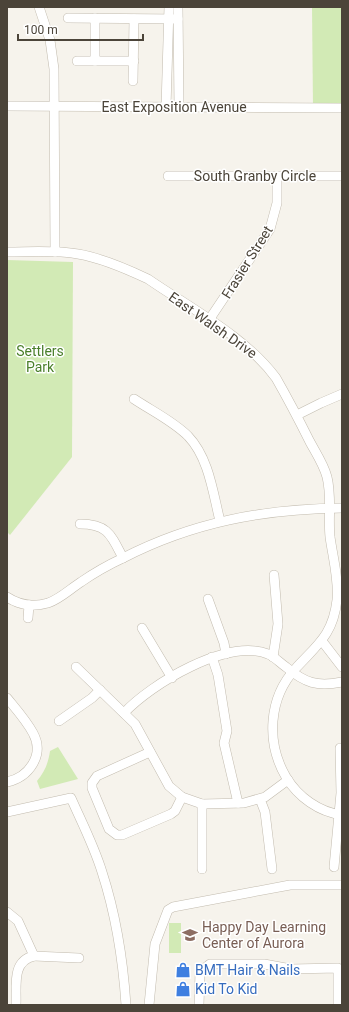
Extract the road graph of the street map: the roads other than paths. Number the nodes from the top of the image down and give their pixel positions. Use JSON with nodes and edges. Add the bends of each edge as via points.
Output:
{"nodes":[{"id":1,"x":39,"y":7,"type":"edge"},
{"id":2,"x":168,"y":7,"type":"edge"},
{"id":3,"x":178,"y":7,"type":"edge"},
{"id":4,"x":68,"y":18,"type":"dead end"},
{"id":5,"x":95,"y":18,"type":"junction"},
{"id":6,"x":134,"y":19,"type":"junction"},
{"id":7,"x":173,"y":19,"type":"junction"},
{"id":8,"x":77,"y":61,"type":"dead end"},
{"id":9,"x":94,"y":61,"type":"junction"},
{"id":10,"x":134,"y":62,"type":"junction"},
{"id":11,"x":133,"y":81,"type":"dead end"},
{"id":12,"x":7,"y":106,"type":"edge"},
{"id":13,"x":55,"y":106,"type":"junction"},
{"id":14,"x":166,"y":107,"type":"junction"},
{"id":15,"x":180,"y":107,"type":"junction"},
{"id":16,"x":342,"y":108,"type":"edge"},
{"id":17,"x":168,"y":176,"type":"dead end"},
{"id":18,"x":277,"y":176,"type":"junction"},
{"id":19,"x":342,"y":176,"type":"edge"},
{"id":20,"x":7,"y":252,"type":"edge"},
{"id":21,"x":55,"y":252,"type":"junction"},
{"id":22,"x":209,"y":320,"type":"junction"},
{"id":23,"x":342,"y":394,"type":"edge"},
{"id":24,"x":134,"y":399,"type":"dead end"},
{"id":25,"x":296,"y":416,"type":"junction"},
{"id":26,"x":329,"y":508,"type":"junction"},
{"id":27,"x":342,"y":508,"type":"edge"},
{"id":28,"x":220,"y":521,"type":"junction"},
{"id":29,"x":80,"y":524,"type":"dead end"},
{"id":30,"x":337,"y":554,"type":"edge"},
{"id":31,"x":123,"y":558,"type":"junction"},
{"id":32,"x":274,"y":575,"type":"dead end"},
{"id":33,"x":7,"y":597,"type":"edge"},
{"id":34,"x":208,"y":598,"type":"dead end"},
{"id":35,"x":29,"y":605,"type":"junction"},
{"id":36,"x":339,"y":612,"type":"edge"},
{"id":37,"x":28,"y":618,"type":"dead end"},
{"id":38,"x":142,"y":628,"type":"dead end"},
{"id":39,"x":322,"y":641,"type":"junction"},
{"id":40,"x":226,"y":654,"type":"junction"},
{"id":41,"x":212,"y":657,"type":"junction"},
{"id":42,"x":273,"y":657,"type":"junction"},
{"id":43,"x":342,"y":666,"type":"edge"},
{"id":44,"x":76,"y":667,"type":"dead end"},
{"id":45,"x":292,"y":672,"type":"junction"},
{"id":46,"x":172,"y":678,"type":"junction"},
{"id":47,"x":342,"y":682,"type":"edge"},
{"id":48,"x":100,"y":690,"type":"junction"},
{"id":49,"x":7,"y":698,"type":"edge"},
{"id":50,"x":124,"y":713,"type":"junction"},
{"id":51,"x":60,"y":721,"type":"dead end"},
{"id":52,"x":340,"y":748,"type":"dead end"},
{"id":53,"x":150,"y":752,"type":"junction"},
{"id":54,"x":288,"y":780,"type":"junction"},
{"id":55,"x":7,"y":782,"type":"edge"},
{"id":56,"x":182,"y":797,"type":"junction"},
{"id":57,"x":260,"y":799,"type":"junction"},
{"id":58,"x":238,"y":803,"type":"junction"},
{"id":59,"x":202,"y":804,"type":"junction"},
{"id":60,"x":7,"y":812,"type":"edge"},
{"id":61,"x":340,"y":815,"type":"edge"},
{"id":62,"x":334,"y":867,"type":"dead end"},
{"id":63,"x":202,"y":868,"type":"dead end"},
{"id":64,"x":272,"y":869,"type":"dead end"},
{"id":65,"x":342,"y":885,"type":"edge"},
{"id":66,"x":7,"y":912,"type":"edge"},
{"id":67,"x":34,"y":956,"type":"junction"},
{"id":68,"x":79,"y":958,"type":"dead end"},
{"id":69,"x":16,"y":1005,"type":"edge"},
{"id":70,"x":126,"y":1005,"type":"edge"},
{"id":71,"x":149,"y":1005,"type":"edge"},
{"id":72,"x":199,"y":1005,"type":"edge"},
{"id":73,"x":338,"y":1005,"type":"edge"}],
"edges":[{"from":1,"to":13,"type":"street","via":[[52,54]]},
{"from":2,"to":7,"type":"street"},
{"from":3,"to":7,"type":"street"},
{"from":4,"to":5,"type":"street"},
{"from":5,"to":6,"type":"street"},
{"from":5,"to":9,"type":"street"},
{"from":6,"to":7,"type":"street"},
{"from":6,"to":10,"type":"street"},
{"from":7,"to":14,"type":"street"},
{"from":7,"to":15,"type":"street"},
{"from":8,"to":9,"type":"street"},
{"from":9,"to":10,"type":"street"},
{"from":10,"to":11,"type":"street"},
{"from":12,"to":13,"type":"street","name":"East Exposition Avenue"},
{"from":13,"to":14,"type":"street","name":"East Exposition Avenue"},
{"from":13,"to":21,"type":"street"},
{"from":14,"to":15,"type":"street","name":"East Exposition Avenue"},
{"from":15,"to":16,"type":"street","name":"East Exposition Avenue"},
{"from":17,"to":18,"type":"street","name":"South Granby Circle"},
{"from":18,"to":19,"type":"street","name":"South Granby Circle"},
{"from":18,"to":22,"type":"street","name":"Frasier Street","via":[[277,203],[270,229]]},
{"from":20,"to":21,"type":"street","name":"East Walsh Drive"},
{"from":21,"to":22,"type":"street","name":"East Walsh Drive","via":[[89,256],[137,274]]},
{"from":22,"to":25,"type":"street","name":"East Walsh Drive","via":[[266,363]]},
{"from":23,"to":25,"type":"street"},
{"from":24,"to":28,"type":"street","via":[[179,428],[196,445],[207,470]]},
{"from":25,"to":26,"type":"street","name":"East Walsh Drive","via":[[327,475]]},
{"from":26,"to":27,"type":"street"},
{"from":26,"to":28,"type":"street","via":[[266,512]]},
{"from":26,"to":30,"type":"street","name":"East Walsh Drive"},
{"from":28,"to":31,"type":"street","via":[[166,538]]},
{"from":29,"to":31,"type":"street","via":[[104,528]]},
{"from":30,"to":36,"type":"street","name":"East Walsh Drive"},
{"from":31,"to":35,"type":"street","via":[[49,603]]},
{"from":32,"to":42,"type":"street","via":[[278,624]]},
{"from":33,"to":35,"type":"street"},
{"from":34,"to":40,"type":"street"},
{"from":35,"to":37,"type":"street"},
{"from":36,"to":39,"type":"street","name":"East Walsh Drive"},
{"from":38,"to":46,"type":"street"},
{"from":39,"to":43,"type":"street"},
{"from":39,"to":45,"type":"street","name":"East Walsh Drive"},
{"from":40,"to":41,"type":"street"},
{"from":40,"to":42,"type":"street","via":[[255,651]]},
{"from":41,"to":46,"type":"street","via":[[198,662]]},
{"from":41,"to":58,"type":"street","via":[[218,674],[227,731],[224,743]]},
{"from":42,"to":45,"type":"street"},
{"from":44,"to":48,"type":"street"},
{"from":45,"to":47,"type":"street","via":[[309,683]]},
{"from":45,"to":54,"type":"street","name":"East Walsh Drive","via":[[275,705],[272,728],[276,756]]},
{"from":46,"to":50,"type":"street","via":[[136,700]]},
{"from":48,"to":50,"type":"street"},
{"from":48,"to":51,"type":"street"},
{"from":49,"to":55,"type":"street","via":[[33,733],[37,749],[33,765],[22,776]]},
{"from":50,"to":53,"type":"street","via":[[135,724]]},
{"from":52,"to":61,"type":"street"},
{"from":53,"to":56,"type":"street","via":[[170,786]]},
{"from":53,"to":56,"type":"street","via":[[94,779],[92,788],[109,829],[117,835],[122,835],[171,814]]},
{"from":54,"to":57,"type":"street"},
{"from":54,"to":61,"type":"street","name":"East Walsh Drive","via":[[316,807]]},
{"from":56,"to":59,"type":"street"},
{"from":57,"to":58,"type":"street"},
{"from":57,"to":64,"type":"street","via":[[265,812]]},
{"from":58,"to":59,"type":"street"},
{"from":59,"to":63,"type":"street"},
{"from":60,"to":70,"type":"street","via":[[71,798],[93,846],[110,897],[119,944]]},
{"from":61,"to":62,"type":"street"},
{"from":65,"to":71,"type":"street","via":[[290,885],[168,910],[155,944]]},
{"from":66,"to":67,"type":"street","via":[[18,921]]},
{"from":67,"to":68,"type":"street"},
{"from":67,"to":69,"type":"street","via":[[23,960],[18,968]]},
{"from":72,"to":73,"type":"street","via":[[200,972],[210,964],[264,964],[291,969],[338,968]]}]}
